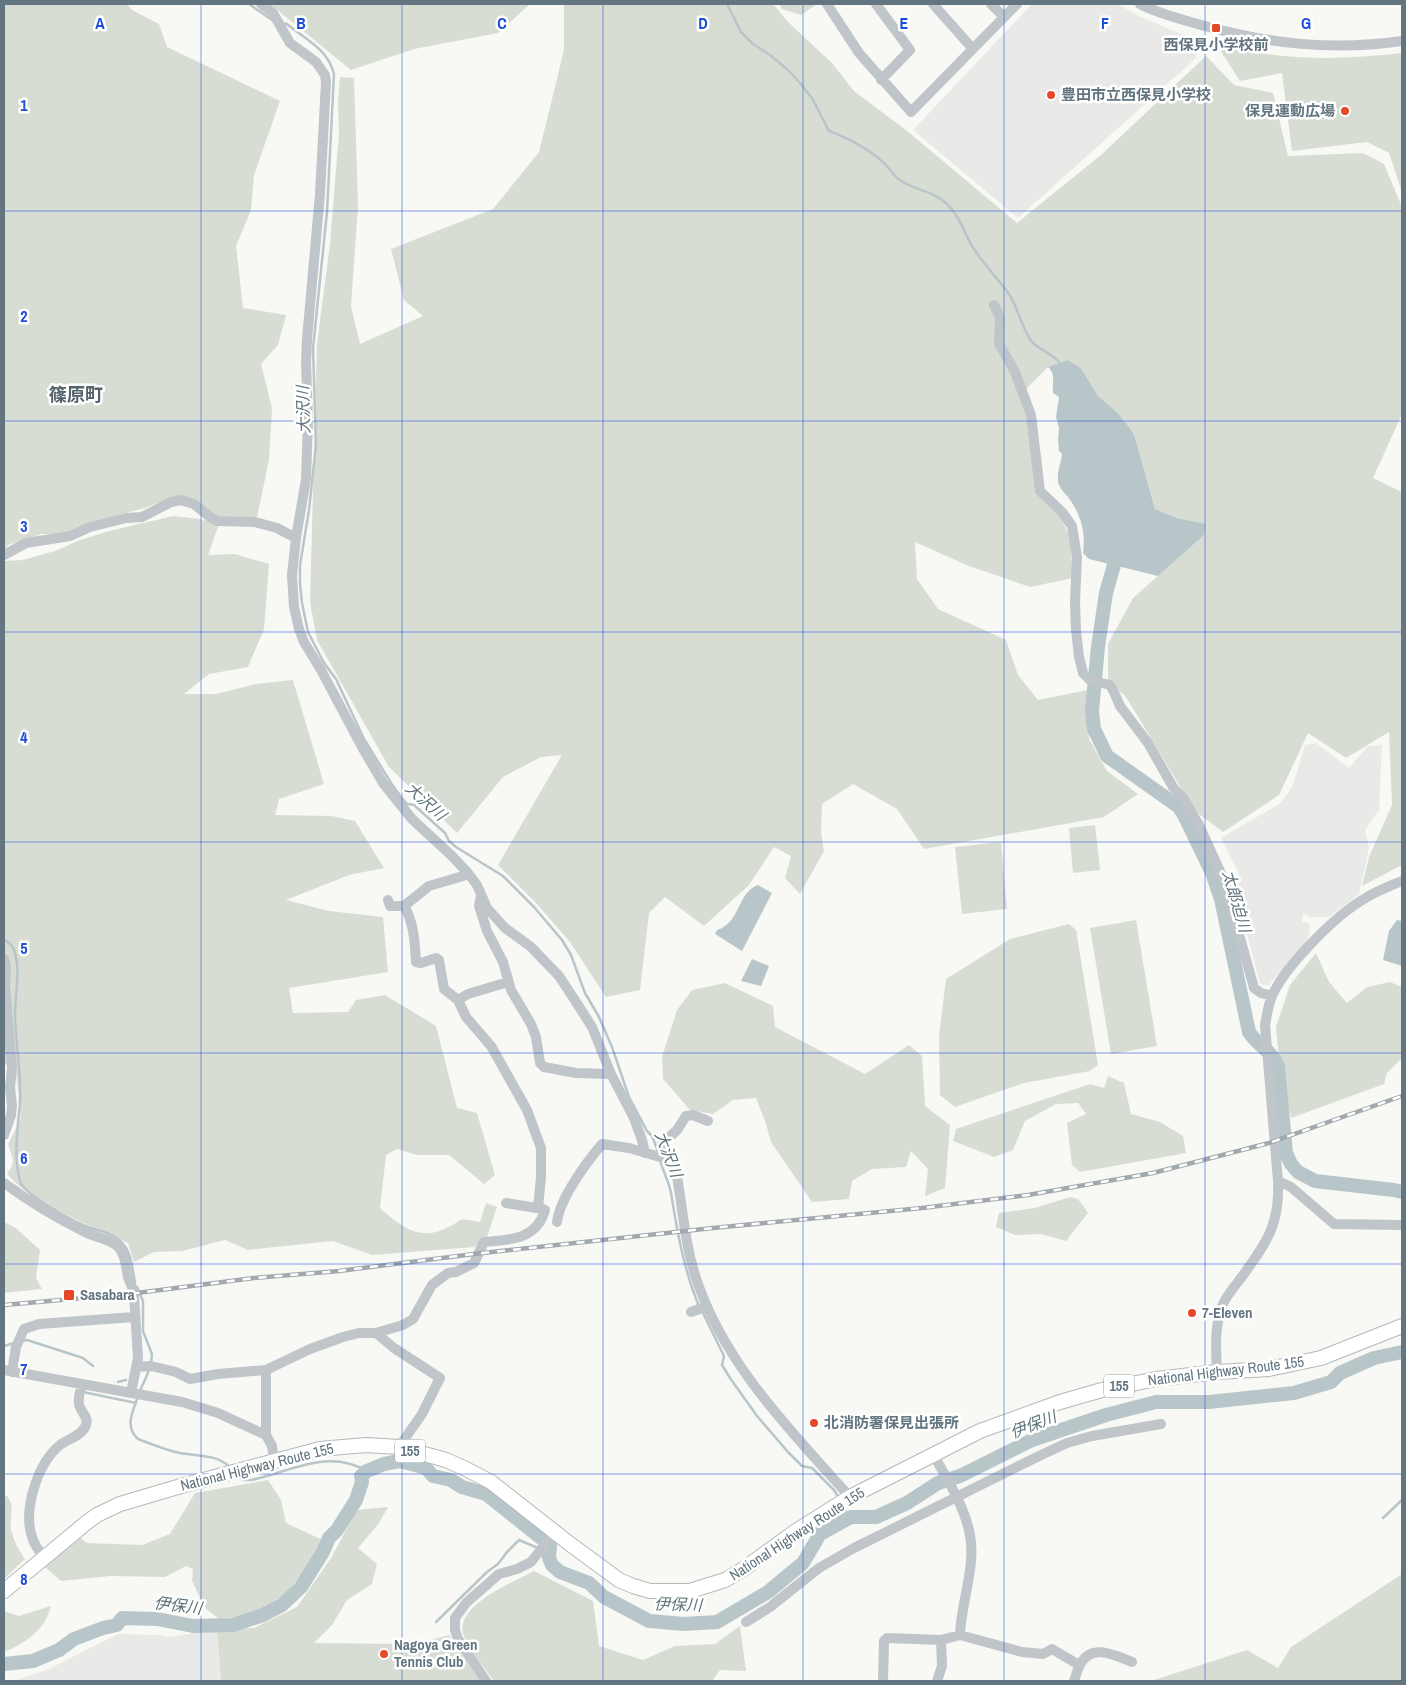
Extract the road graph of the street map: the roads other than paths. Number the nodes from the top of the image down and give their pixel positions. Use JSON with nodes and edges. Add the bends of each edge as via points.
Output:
{"nodes":[{"id":1,"x":261,"y":4,"type":"edge"},
{"id":2,"x":827,"y":4,"type":"edge"},
{"id":3,"x":876,"y":4,"type":"edge"},
{"id":4,"x":933,"y":4,"type":"edge"},
{"id":5,"x":991,"y":4,"type":"edge"},
{"id":6,"x":1017,"y":4,"type":"edge"},
{"id":7,"x":1140,"y":4,"type":"edge"},
{"id":8,"x":1004,"y":17,"type":"junction"},
{"id":9,"x":1402,"y":41,"type":"edge"},
{"id":10,"x":972,"y":48,"type":"junction"},
{"id":11,"x":881,"y":80,"type":"junction"},
{"id":12,"x":994,"y":305,"type":"dead end"},
{"id":13,"x":296,"y":538,"type":"junction"},
{"id":14,"x":4,"y":555,"type":"edge"},
{"id":15,"x":467,"y":872,"type":"junction"},
{"id":16,"x":1402,"y":881,"type":"edge"},
{"id":17,"x":477,"y":885,"type":"junction"},
{"id":18,"x":388,"y":900,"type":"dead end"},
{"id":19,"x":404,"y":906,"type":"junction"},
{"id":20,"x":4,"y":959,"type":"edge"},
{"id":21,"x":508,"y":982,"type":"junction"},
{"id":22,"x":1272,"y":996,"type":"junction"},
{"id":23,"x":458,"y":1000,"type":"junction"},
{"id":24,"x":611,"y":1074,"type":"junction"},
{"id":25,"x":708,"y":1121,"type":"dead end"},
{"id":26,"x":4,"y":1135,"type":"edge"},
{"id":27,"x":648,"y":1154,"type":"junction"},
{"id":28,"x":667,"y":1160,"type":"junction"},
{"id":29,"x":1278,"y":1181,"type":"junction"},
{"id":30,"x":4,"y":1183,"type":"edge"},
{"id":31,"x":506,"y":1203,"type":"dead end"},
{"id":32,"x":541,"y":1209,"type":"junction"},
{"id":33,"x":1402,"y":1224,"type":"edge"},
{"id":34,"x":705,"y":1306,"type":"junction"},
{"id":35,"x":692,"y":1312,"type":"dead end"},
{"id":36,"x":134,"y":1317,"type":"junction"},
{"id":37,"x":1402,"y":1326,"type":"edge"},
{"id":38,"x":376,"y":1333,"type":"junction"},
{"id":39,"x":137,"y":1367,"type":"junction"},
{"id":40,"x":266,"y":1370,"type":"junction"},
{"id":41,"x":8,"y":1371,"type":"edge"},
{"id":42,"x":1217,"y":1372,"type":"junction"},
{"id":43,"x":82,"y":1385,"type":"junction"},
{"id":44,"x":131,"y":1392,"type":"junction"},
{"id":45,"x":1161,"y":1424,"type":"dead end"},
{"id":46,"x":266,"y":1435,"type":"junction"},
{"id":47,"x":399,"y":1447,"type":"junction"},
{"id":48,"x":933,"y":1454,"type":"junction"},
{"id":49,"x":274,"y":1460,"type":"junction"},
{"id":50,"x":955,"y":1496,"type":"junction"},
{"id":51,"x":850,"y":1497,"type":"junction"},
{"id":52,"x":552,"y":1535,"type":"junction"},
{"id":53,"x":44,"y":1557,"type":"junction"},
{"id":54,"x":4,"y":1591,"type":"edge"},
{"id":55,"x":746,"y":1622,"type":"dead end"},
{"id":56,"x":960,"y":1635,"type":"junction"},
{"id":57,"x":941,"y":1640,"type":"junction"},
{"id":58,"x":1132,"y":1662,"type":"dead end"},
{"id":59,"x":1079,"y":1664,"type":"junction"},
{"id":60,"x":486,"y":1681,"type":"edge"},
{"id":61,"x":884,"y":1681,"type":"edge"},
{"id":62,"x":937,"y":1681,"type":"edge"},
{"id":63,"x":1074,"y":1681,"type":"edge"}],
"edges":[{"from":1,"to":13,"type":"street","via":[[273,13],[290,43],[316,62],[326,82],[307,339],[306,478]]},
{"from":2,"to":11,"type":"street","via":[[858,53]]},
{"from":3,"to":11,"type":"street","via":[[910,50]]},
{"from":4,"to":10,"type":"street"},
{"from":5,"to":8,"type":"street"},
{"from":6,"to":8,"type":"street"},
{"from":7,"to":9,"type":"street","via":[[1228,33],[1279,43],[1339,46]]},
{"from":8,"to":10,"type":"street"},
{"from":10,"to":11,"type":"street","via":[[911,112]]},
{"from":12,"to":22,"type":"street","via":[[1000,317],[999,344],[1031,415],[1040,491],[1072,526],[1077,557],[1075,602],[1079,657],[1083,673],[1090,680],[1110,685],[1114,690],[1120,706],[1148,743],[1199,825],[1224,880],[1254,988]]},
{"from":13,"to":14,"type":"street","via":[[255,522],[218,521],[194,504],[181,500],[142,517],[90,527],[70,536],[26,543]]},
{"from":13,"to":15,"type":"street","via":[[293,598],[304,642],[383,783],[412,819]]},
{"from":15,"to":17,"type":"street"},
{"from":15,"to":19,"type":"street","via":[[429,886]]},
{"from":16,"to":22,"type":"street","via":[[1364,898],[1330,925],[1283,978]]},
{"from":17,"to":21,"type":"street","via":[[482,898],[479,906]]},
{"from":17,"to":24,"type":"street","via":[[487,908],[505,928],[530,946],[559,976],[592,1028]]},
{"from":18,"to":19,"type":"street","via":[[392,908]]},
{"from":19,"to":23,"type":"street","via":[[415,943],[416,962],[439,960],[444,989]]},
{"from":20,"to":26,"type":"street","via":[[12,1106]]},
{"from":21,"to":23,"type":"street"},
{"from":21,"to":24,"type":"street","via":[[531,1024],[540,1063],[544,1067],[576,1073]]},
{"from":22,"to":29,"type":"street","via":[[1265,1025]]},
{"from":23,"to":32,"type":"street","via":[[466,1017],[491,1046],[527,1110],[541,1148]]},
{"from":24,"to":27,"type":"street"},
{"from":25,"to":28,"type":"street","via":[[693,1115],[686,1116],[677,1130],[663,1141]]},
{"from":27,"to":28,"type":"street"},
{"from":27,"to":32,"type":"street","via":[[602,1144],[586,1163],[558,1217]]},
{"from":28,"to":34,"type":"street","via":[[677,1177],[690,1255]]},
{"from":29,"to":33,"type":"street","via":[[1291,1187],[1334,1224]]},
{"from":29,"to":42,"type":"street","via":[[1278,1207],[1272,1229],[1223,1303],[1217,1324]]},
{"from":30,"to":36,"type":"street","via":[[55,1216],[88,1234],[113,1242],[119,1248],[132,1285]]},
{"from":31,"to":32,"type":"street"},
{"from":32,"to":38,"type":"street","via":[[544,1216],[526,1235],[484,1242],[474,1263],[448,1273],[432,1285],[413,1319]]},
{"from":34,"to":35,"type":"street"},
{"from":34,"to":51,"type":"street","via":[[763,1397]]},
{"from":36,"to":39,"type":"street"},
{"from":36,"to":41,"type":"street","via":[[40,1324],[24,1329]]},
{"from":37,"to":42,"type":"highway","name":"National Highway Route 155","number":"155","via":[[1321,1358],[1269,1369]]},
{"from":38,"to":40,"type":"street","via":[[344,1337]]},
{"from":38,"to":47,"type":"street","via":[[440,1378],[422,1414]]},
{"from":39,"to":40,"type":"street","via":[[151,1366],[190,1379]]},
{"from":39,"to":44,"type":"street"},
{"from":40,"to":46,"type":"street"},
{"from":41,"to":43,"type":"street"},
{"from":42,"to":48,"type":"highway","name":"National Highway Route 155","number":"155","via":[[1156,1379],[1060,1402],[980,1431]]},
{"from":43,"to":44,"type":"street"},
{"from":43,"to":53,"type":"street","via":[[78,1402],[87,1418],[86,1426],[54,1451],[38,1477],[31,1498],[31,1532],[35,1546]]},
{"from":44,"to":46,"type":"street","via":[[209,1410]]},
{"from":45,"to":50,"type":"street","via":[[1067,1443]]},
{"from":46,"to":49,"type":"street"},
{"from":47,"to":49,"type":"highway","name":"National Highway Route 155","number":"155","via":[[340,1446]]},
{"from":47,"to":52,"type":"highway","name":"National Highway Route 155","number":"155","via":[[446,1460],[491,1482]]},
{"from":48,"to":50,"type":"street"},
{"from":48,"to":51,"type":"highway","name":"National Highway Route 155","number":"155"},
{"from":49,"to":53,"type":"highway","name":"National Highway Route 155","number":"155","via":[[120,1504],[86,1523]]},
{"from":50,"to":55,"type":"street","via":[[820,1568]]},
{"from":50,"to":56,"type":"street","via":[[970,1536],[969,1571]]},
{"from":51,"to":52,"type":"highway","name":"National Highway Route 155","number":"155","via":[[725,1580],[690,1591],[650,1591],[633,1586]]},
{"from":52,"to":60,"type":"street","via":[[531,1562],[499,1574],[466,1602],[455,1618],[454,1630],[458,1639]]},
{"from":53,"to":54,"type":"highway","name":"National Highway Route 155","number":"155"},
{"from":56,"to":57,"type":"street"},
{"from":56,"to":59,"type":"street","via":[[1022,1652],[1043,1654],[1052,1649]]},
{"from":57,"to":61,"type":"street","via":[[885,1639]]},
{"from":57,"to":62,"type":"street","via":[[942,1666]]},
{"from":58,"to":59,"type":"street","via":[[1098,1652],[1091,1653]]},
{"from":59,"to":63,"type":"street"}]}
